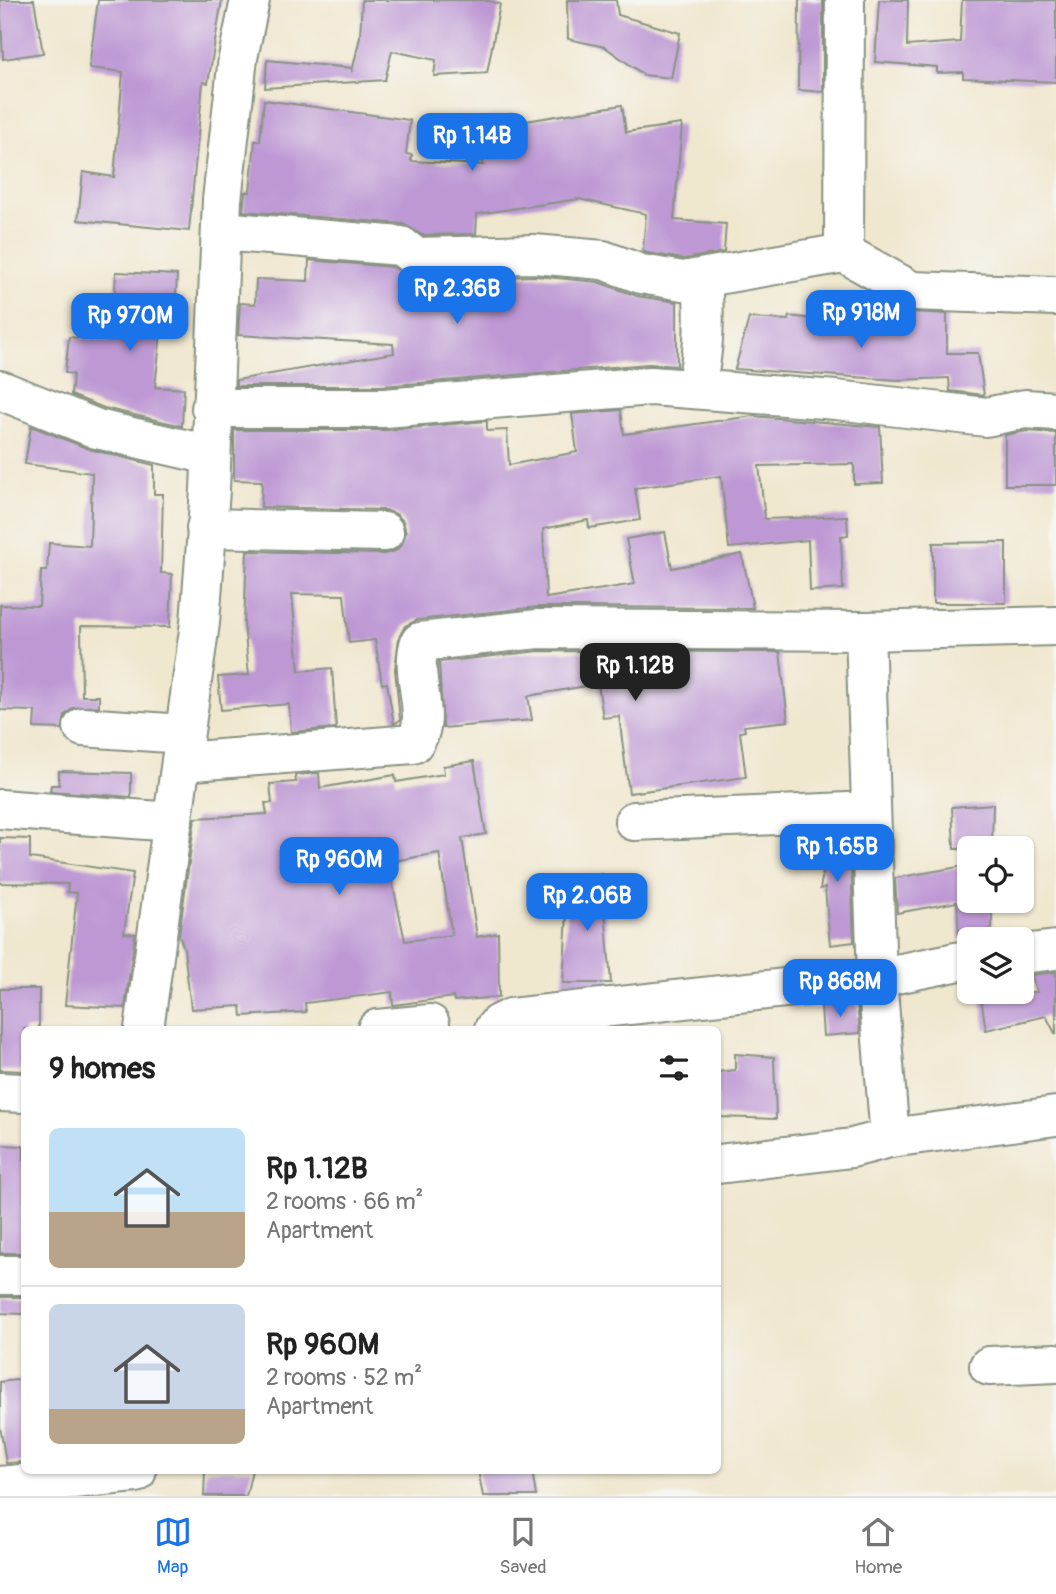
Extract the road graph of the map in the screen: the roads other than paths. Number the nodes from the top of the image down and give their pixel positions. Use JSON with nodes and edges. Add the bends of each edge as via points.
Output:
{"nodes":[{"id":1,"x":250,"y":0,"type":"edge"},
{"id":2,"x":845,"y":0,"type":"edge"},
{"id":3,"x":221,"y":231,"type":"junction"},
{"id":4,"x":844,"y":253,"type":"junction"},
{"id":5,"x":702,"y":278,"type":"junction"},
{"id":6,"x":1056,"y":296,"type":"edge"},
{"id":7,"x":695,"y":389,"type":"junction"},
{"id":8,"x":0,"y":390,"type":"edge"},
{"id":9,"x":211,"y":408,"type":"junction"},
{"id":10,"x":1056,"y":411,"type":"edge"},
{"id":11,"x":210,"y":455,"type":"junction"},
{"id":12,"x":206,"y":528,"type":"junction"},
{"id":13,"x":384,"y":531,"type":"dead end"},
{"id":14,"x":1056,"y":626,"type":"edge"},
{"id":15,"x":865,"y":631,"type":"junction"},
{"id":16,"x":83,"y":727,"type":"dead end"},
{"id":17,"x":182,"y":748,"type":"junction"},
{"id":18,"x":0,"y":809,"type":"edge"},
{"id":19,"x":871,"y":811,"type":"junction"},
{"id":20,"x":634,"y":821,"type":"dead end"},
{"id":21,"x":173,"y":822,"type":"junction"},
{"id":22,"x":1056,"y":950,"type":"edge"},
{"id":23,"x":1034,"y":953,"type":"edge"},
{"id":24,"x":957,"y":962,"type":"edge"},
{"id":25,"x":877,"y":978,"type":"junction"},
{"id":26,"x":430,"y":1024,"type":"dead end"},
{"id":27,"x":144,"y":1026,"type":"edge"},
{"id":28,"x":409,"y":1026,"type":"edge"},
{"id":29,"x":496,"y":1026,"type":"edge"},
{"id":30,"x":0,"y":1091,"type":"edge"},
{"id":31,"x":21,"y":1093,"type":"edge"},
{"id":32,"x":1056,"y":1116,"type":"edge"},
{"id":33,"x":890,"y":1138,"type":"junction"},
{"id":34,"x":721,"y":1164,"type":"edge"},
{"id":35,"x":0,"y":1275,"type":"edge"},
{"id":36,"x":21,"y":1275,"type":"edge"},
{"id":37,"x":1056,"y":1363,"type":"edge"},
{"id":38,"x":989,"y":1366,"type":"dead end"},
{"id":39,"x":136,"y":1480,"type":"edge"},
{"id":40,"x":0,"y":1486,"type":"edge"}],
"edges":[{"from":1,"to":3,"type":"street","via":[[238,58]]},
{"from":2,"to":4,"type":"street"},
{"from":3,"to":5,"type":"street","via":[[401,246],[415,257],[534,254],[603,260],[641,274],[683,281]]},
{"from":3,"to":9,"type":"street"},
{"from":4,"to":5,"type":"street"},
{"from":4,"to":6,"type":"street","via":[[912,291]]},
{"from":5,"to":7,"type":"street","via":[[705,320]]},
{"from":7,"to":9,"type":"street","via":[[651,386],[385,408]]},
{"from":7,"to":10,"type":"street","via":[[986,417],[1025,409]]},
{"from":8,"to":11,"type":"street","via":[[97,429]]},
{"from":9,"to":11,"type":"street"},
{"from":11,"to":12,"type":"street"},
{"from":12,"to":13,"type":"street"},
{"from":12,"to":17,"type":"street","via":[[200,623]]},
{"from":14,"to":15,"type":"street"},
{"from":15,"to":17,"type":"street","via":[[538,629],[439,638],[420,642],[414,659],[423,724],[413,744]]},
{"from":15,"to":19,"type":"street"},
{"from":16,"to":17,"type":"street"},
{"from":17,"to":21,"type":"street"},
{"from":18,"to":21,"type":"street"},
{"from":19,"to":20,"type":"street"},
{"from":19,"to":25,"type":"street"},
{"from":21,"to":27,"type":"street"},
{"from":22,"to":23,"type":"street"},
{"from":24,"to":25,"type":"street"},
{"from":25,"to":29,"type":"street","via":[[511,1018]]},
{"from":25,"to":33,"type":"street"},
{"from":26,"to":28,"type":"street"},
{"from":30,"to":31,"type":"street"},
{"from":32,"to":33,"type":"street"},
{"from":33,"to":34,"type":"street","via":[[852,1148]]},
{"from":35,"to":36,"type":"street"},
{"from":37,"to":38,"type":"street"},
{"from":39,"to":40,"type":"street"}]}
